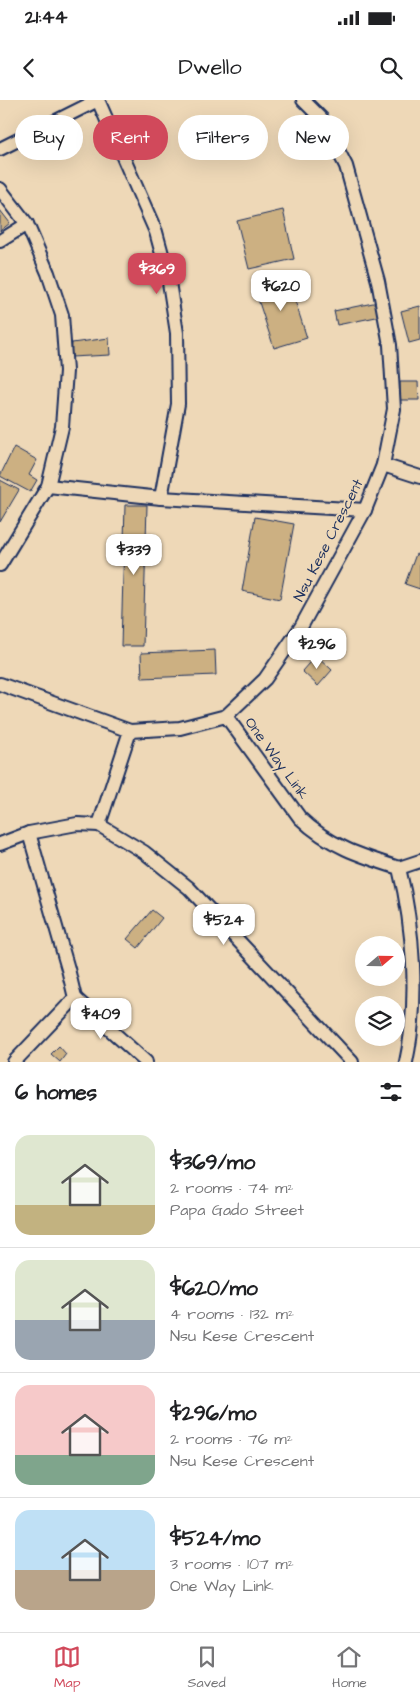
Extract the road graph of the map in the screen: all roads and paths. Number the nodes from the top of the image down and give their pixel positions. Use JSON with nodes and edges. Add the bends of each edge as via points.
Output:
{"nodes":[{"id":1,"x":98,"y":100,"type":"edge"},
{"id":2,"x":303,"y":100,"type":"edge"},
{"id":3,"x":0,"y":149,"type":"edge"},
{"id":4,"x":0,"y":189,"type":"edge"},
{"id":5,"x":26,"y":224,"type":"junction"},
{"id":6,"x":0,"y":240,"type":"edge"},
{"id":7,"x":383,"y":465,"type":"junction"},
{"id":8,"x":420,"y":478,"type":"edge"},
{"id":9,"x":48,"y":486,"type":"junction"},
{"id":10,"x":161,"y":498,"type":"junction"},
{"id":11,"x":365,"y":510,"type":"junction"},
{"id":12,"x":0,"y":565,"type":"edge"},
{"id":13,"x":0,"y":684,"type":"edge"},
{"id":14,"x":226,"y":716,"type":"junction"},
{"id":15,"x":130,"y":731,"type":"junction"},
{"id":16,"x":99,"y":825,"type":"junction"},
{"id":17,"x":29,"y":833,"type":"junction"},
{"id":18,"x":0,"y":844,"type":"edge"},
{"id":19,"x":420,"y":861,"type":"edge"},
{"id":20,"x":399,"y":868,"type":"junction"},
{"id":21,"x":75,"y":998,"type":"junction"},
{"id":22,"x":14,"y":1062,"type":"edge"},
{"id":23,"x":146,"y":1062,"type":"edge"},
{"id":24,"x":352,"y":1062,"type":"edge"},
{"id":25,"x":406,"y":1062,"type":"edge"}],
"edges":[{"from":1,"to":3,"type":"street"},
{"from":1,"to":10,"type":"street","via":[[156,232],[168,276],[177,333],[178,404]]},
{"from":2,"to":7,"type":"street","name":"Nsu Kese Crescent","via":[[322,119],[346,166],[378,281],[390,345],[394,409]]},
{"from":4,"to":5,"type":"street"},
{"from":5,"to":6,"type":"street"},
{"from":5,"to":9,"type":"street","via":[[62,315],[66,371],[62,427]]},
{"from":7,"to":8,"type":"street"},
{"from":7,"to":11,"type":"street","name":"Nsu Kese Crescent"},
{"from":9,"to":10,"type":"street"},
{"from":9,"to":12,"type":"street"},
{"from":10,"to":11,"type":"street"},
{"from":11,"to":14,"type":"street","name":"Nsu Kese Crescent","via":[[302,626],[266,679]]},
{"from":13,"to":15,"type":"street"},
{"from":14,"to":15,"type":"street","name":"One Way Link","via":[[180,728]]},
{"from":14,"to":20,"type":"street","name":"One Way Link","via":[[300,818],[314,832],[360,856]]},
{"from":15,"to":16,"type":"street"},
{"from":16,"to":17,"type":"street","via":[[77,824]]},
{"from":16,"to":24,"type":"street","via":[[144,852],[189,888]]},
{"from":17,"to":18,"type":"street"},
{"from":17,"to":21,"type":"street"},
{"from":19,"to":20,"type":"street"},
{"from":20,"to":25,"type":"street","via":[[410,932],[413,983],[411,1039]]},
{"from":21,"to":22,"type":"street"},
{"from":21,"to":23,"type":"street"}]}
